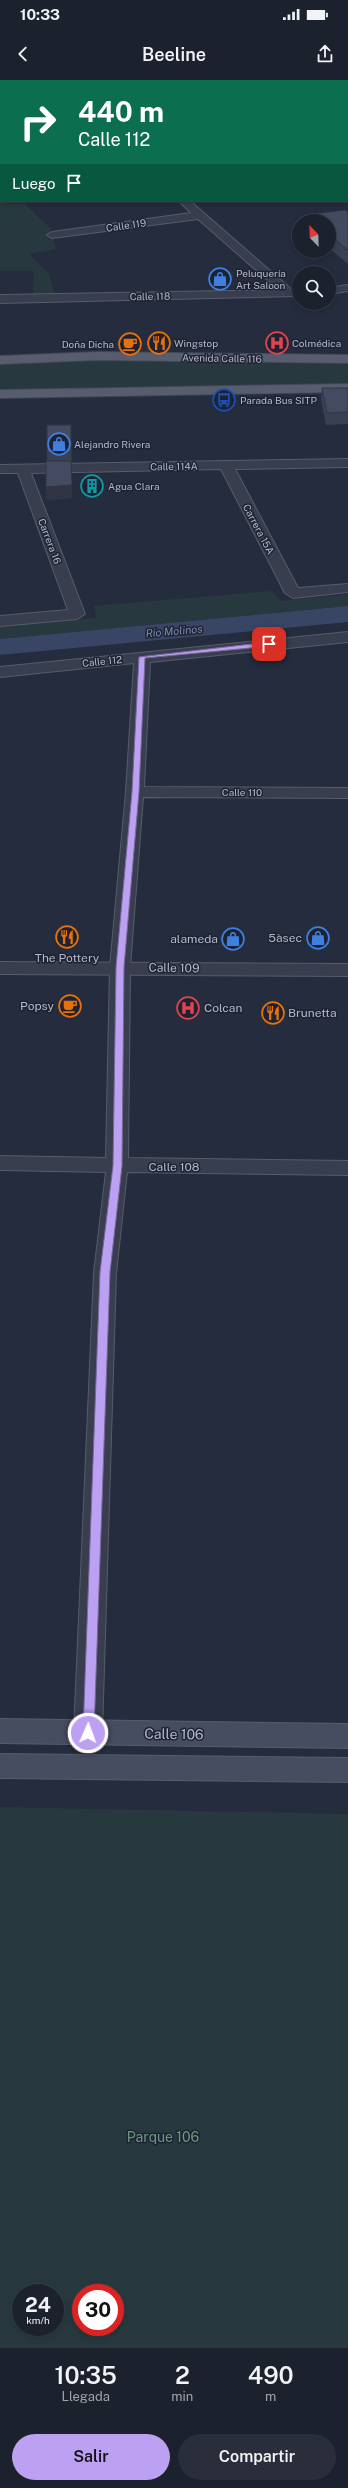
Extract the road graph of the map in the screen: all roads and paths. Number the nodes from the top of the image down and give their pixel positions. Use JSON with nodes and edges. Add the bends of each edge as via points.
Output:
{"nodes":[{"id":1,"x":185,"y":202,"type":"edge"},
{"id":2,"x":200,"y":215,"type":"junction"},
{"id":3,"x":52,"y":235,"type":"dead end"},
{"id":4,"x":348,"y":288,"type":"edge"},
{"id":5,"x":336,"y":290,"type":"edge"},
{"id":6,"x":292,"y":291,"type":"edge"},
{"id":7,"x":292,"y":293,"type":"edge"},
{"id":8,"x":0,"y":299,"type":"edge"},
{"id":9,"x":348,"y":359,"type":"edge"},
{"id":10,"x":0,"y":360,"type":"edge"},
{"id":11,"x":348,"y":388,"type":"edge"},
{"id":12,"x":0,"y":394,"type":"edge"},
{"id":13,"x":348,"y":463,"type":"edge"},
{"id":14,"x":226,"y":465,"type":"junction"},
{"id":15,"x":0,"y":469,"type":"edge"},
{"id":16,"x":23,"y":469,"type":"junction"},
{"id":17,"x":348,"y":588,"type":"edge"},
{"id":18,"x":0,"y":621,"type":"edge"},
{"id":19,"x":348,"y":637,"type":"edge"},
{"id":20,"x":142,"y":657,"type":"junction"},
{"id":21,"x":0,"y":672,"type":"edge"},
{"id":22,"x":135,"y":792,"type":"junction"},
{"id":23,"x":348,"y":792,"type":"edge"},
{"id":24,"x":120,"y":967,"type":"junction"},
{"id":25,"x":0,"y":968,"type":"edge"},
{"id":26,"x":348,"y":970,"type":"edge"},
{"id":27,"x":0,"y":1163,"type":"edge"},
{"id":28,"x":117,"y":1166,"type":"junction"},
{"id":29,"x":348,"y":1168,"type":"edge"},
{"id":30,"x":0,"y":1732,"type":"edge"},
{"id":31,"x":88,"y":1733,"type":"junction"},
{"id":32,"x":348,"y":1736,"type":"edge"},
{"id":33,"x":0,"y":1766,"type":"edge"},
{"id":34,"x":348,"y":1770,"type":"edge"}],
"edges":[{"from":1,"to":2,"type":"street"},
{"from":2,"to":3,"type":"street","name":"Calle 119"},
{"from":2,"to":6,"type":"street"},
{"from":4,"to":5,"type":"street"},
{"from":7,"to":8,"type":"street","name":"Calle 118"},
{"from":9,"to":10,"type":"main road","name":"Avenida Calle 116","via":[[98,356]]},
{"from":11,"to":12,"type":"main road"},
{"from":13,"to":14,"type":"street","name":"Calle 114A"},
{"from":14,"to":16,"type":"street","name":"Calle 114A"},
{"from":14,"to":17,"type":"street","name":"Carrera 15A","via":[[293,593]]},
{"from":15,"to":16,"type":"street","name":"Calle 114A"},
{"from":16,"to":18,"type":"street","name":"Carrera 16","via":[[77,614]]},
{"from":19,"to":20,"type":"street","name":"Calle 112"},
{"from":20,"to":21,"type":"street","name":"Calle 112"},
{"from":20,"to":22,"type":"street"},
{"from":22,"to":23,"type":"street","name":"Calle 110"},
{"from":22,"to":24,"type":"street"},
{"from":24,"to":25,"type":"street","name":"Calle 109"},
{"from":24,"to":26,"type":"street","name":"Calle 109"},
{"from":24,"to":28,"type":"street"},
{"from":27,"to":28,"type":"street","name":"Calle 108"},
{"from":28,"to":29,"type":"street","name":"Calle 108"},
{"from":28,"to":31,"type":"street","via":[[105,1272]]},
{"from":30,"to":31,"type":"main road","name":"Calle 106"},
{"from":31,"to":32,"type":"main road","name":"Calle 106"},
{"from":33,"to":34,"type":"main road"}]}
